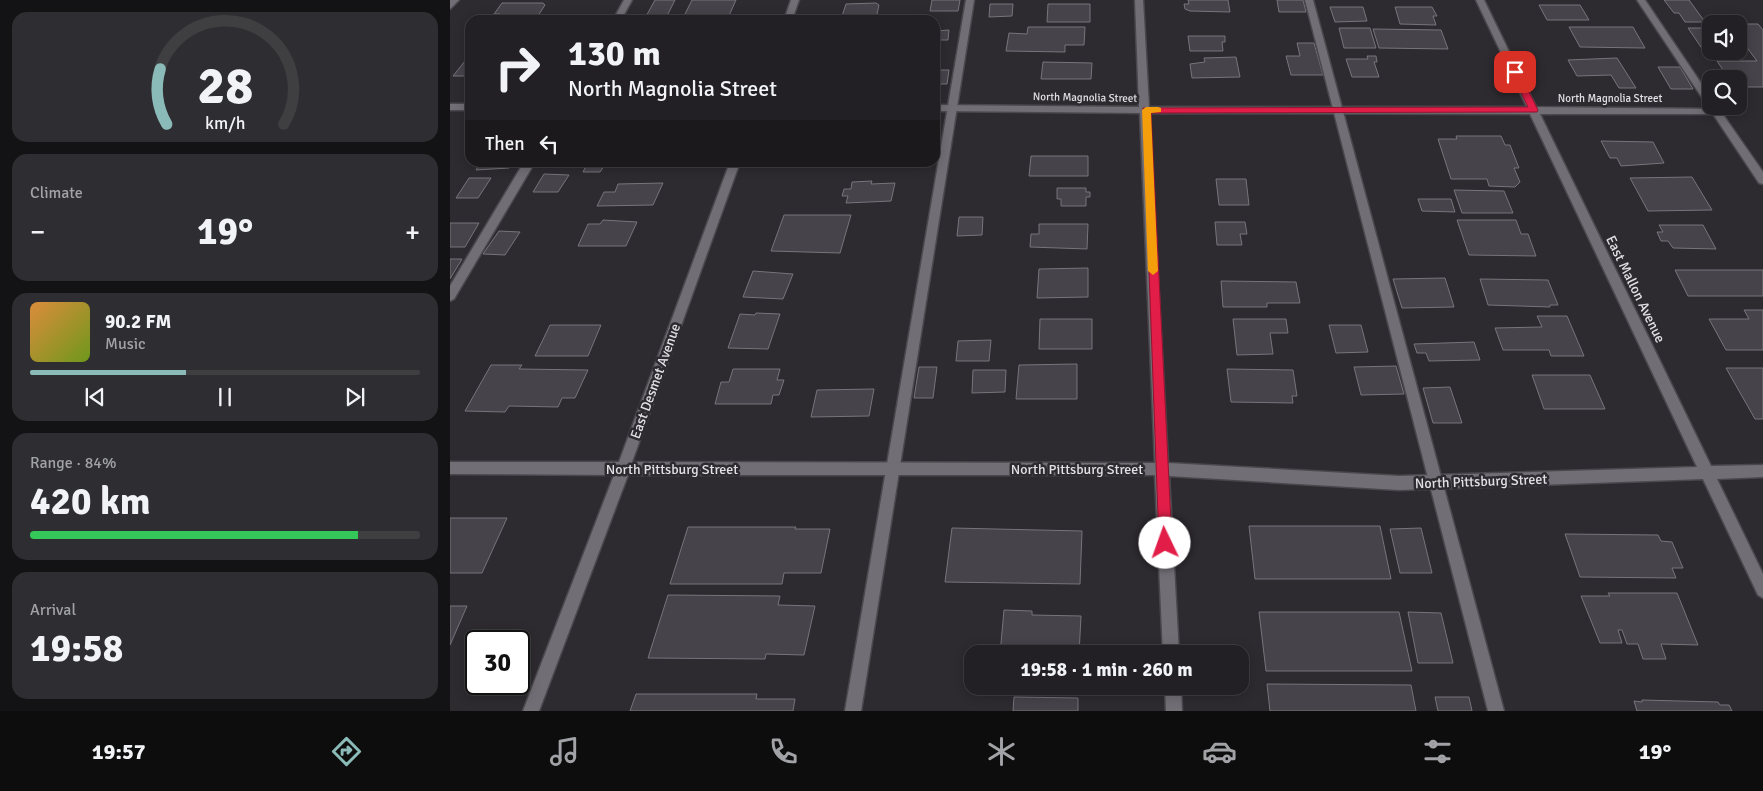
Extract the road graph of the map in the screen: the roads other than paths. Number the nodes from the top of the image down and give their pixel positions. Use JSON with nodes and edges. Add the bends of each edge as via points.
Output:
{"nodes":[{"id":1,"x":455,"y":0,"type":"edge"},
{"id":2,"x":628,"y":0,"type":"edge"},
{"id":3,"x":795,"y":0,"type":"edge"},
{"id":4,"x":970,"y":0,"type":"edge"},
{"id":5,"x":1139,"y":0,"type":"edge"},
{"id":6,"x":1309,"y":0,"type":"edge"},
{"id":7,"x":1480,"y":0,"type":"edge"},
{"id":8,"x":1641,"y":0,"type":"edge"},
{"id":9,"x":450,"y":6,"type":"edge"},
{"id":10,"x":619,"y":15,"type":"edge"},
{"id":11,"x":790,"y":15,"type":"edge"},
{"id":12,"x":1702,"y":91,"type":"edge"},
{"id":13,"x":465,"y":107,"type":"edge"},
{"id":14,"x":1702,"y":107,"type":"edge"},
{"id":15,"x":450,"y":108,"type":"edge"},
{"id":16,"x":940,"y":108,"type":"edge"},
{"id":17,"x":952,"y":108,"type":"junction"},
{"id":18,"x":1146,"y":110,"type":"junction"},
{"id":19,"x":1339,"y":110,"type":"junction"},
{"id":20,"x":1534,"y":110,"type":"junction"},
{"id":21,"x":1718,"y":115,"type":"edge"},
{"id":22,"x":527,"y":167,"type":"edge"},
{"id":23,"x":733,"y":167,"type":"edge"},
{"id":24,"x":1763,"y":180,"type":"edge"},
{"id":25,"x":450,"y":296,"type":"edge"},
{"id":26,"x":450,"y":468,"type":"edge"},
{"id":27,"x":624,"y":468,"type":"junction"},
{"id":28,"x":893,"y":468,"type":"junction"},
{"id":29,"x":1161,"y":469,"type":"junction"},
{"id":30,"x":1763,"y":471,"type":"edge"},
{"id":31,"x":1707,"y":473,"type":"junction"},
{"id":32,"x":1435,"y":483,"type":"junction"},
{"id":33,"x":1763,"y":590,"type":"edge"},
{"id":34,"x":1171,"y":645,"type":"edge"},
{"id":35,"x":1173,"y":695,"type":"edge"},
{"id":36,"x":531,"y":711,"type":"edge"},
{"id":37,"x":854,"y":711,"type":"edge"},
{"id":38,"x":1174,"y":711,"type":"edge"},
{"id":39,"x":1496,"y":711,"type":"edge"}],
"edges":[{"from":1,"to":9,"type":"street"},
{"from":2,"to":10,"type":"street"},
{"from":3,"to":11,"type":"street"},
{"from":4,"to":17,"type":"street"},
{"from":5,"to":18,"type":"street"},
{"from":6,"to":19,"type":"street"},
{"from":7,"to":20,"type":"street","name":"East Mallon Avenue"},
{"from":8,"to":12,"type":"street"},
{"from":13,"to":15,"type":"street"},
{"from":14,"to":20,"type":"street","name":"North Magnolia Street"},
{"from":16,"to":17,"type":"street","name":"North Magnolia Street"},
{"from":17,"to":18,"type":"street","name":"North Magnolia Street"},
{"from":17,"to":28,"type":"street"},
{"from":18,"to":19,"type":"street","name":"North Magnolia Street"},
{"from":18,"to":29,"type":"street"},
{"from":19,"to":20,"type":"street","name":"North Magnolia Street"},
{"from":19,"to":32,"type":"street"},
{"from":20,"to":31,"type":"street","name":"East Mallon Avenue"},
{"from":21,"to":24,"type":"street"},
{"from":22,"to":25,"type":"street"},
{"from":23,"to":27,"type":"street","name":"East Desmet Avenue"},
{"from":26,"to":27,"type":"street","name":"North Pittsburg Street"},
{"from":27,"to":28,"type":"street","name":"North Pittsburg Street"},
{"from":27,"to":36,"type":"street","name":"East Desmet Avenue"},
{"from":28,"to":29,"type":"street","name":"North Pittsburg Street"},
{"from":28,"to":37,"type":"street"},
{"from":29,"to":32,"type":"street","name":"North Pittsburg Street"},
{"from":29,"to":34,"type":"street"},
{"from":30,"to":31,"type":"street","name":"North Pittsburg Street"},
{"from":31,"to":32,"type":"street","name":"North Pittsburg Street"},
{"from":31,"to":33,"type":"street","name":"East Mallon Avenue"},
{"from":32,"to":39,"type":"street"},
{"from":35,"to":38,"type":"street"}]}
